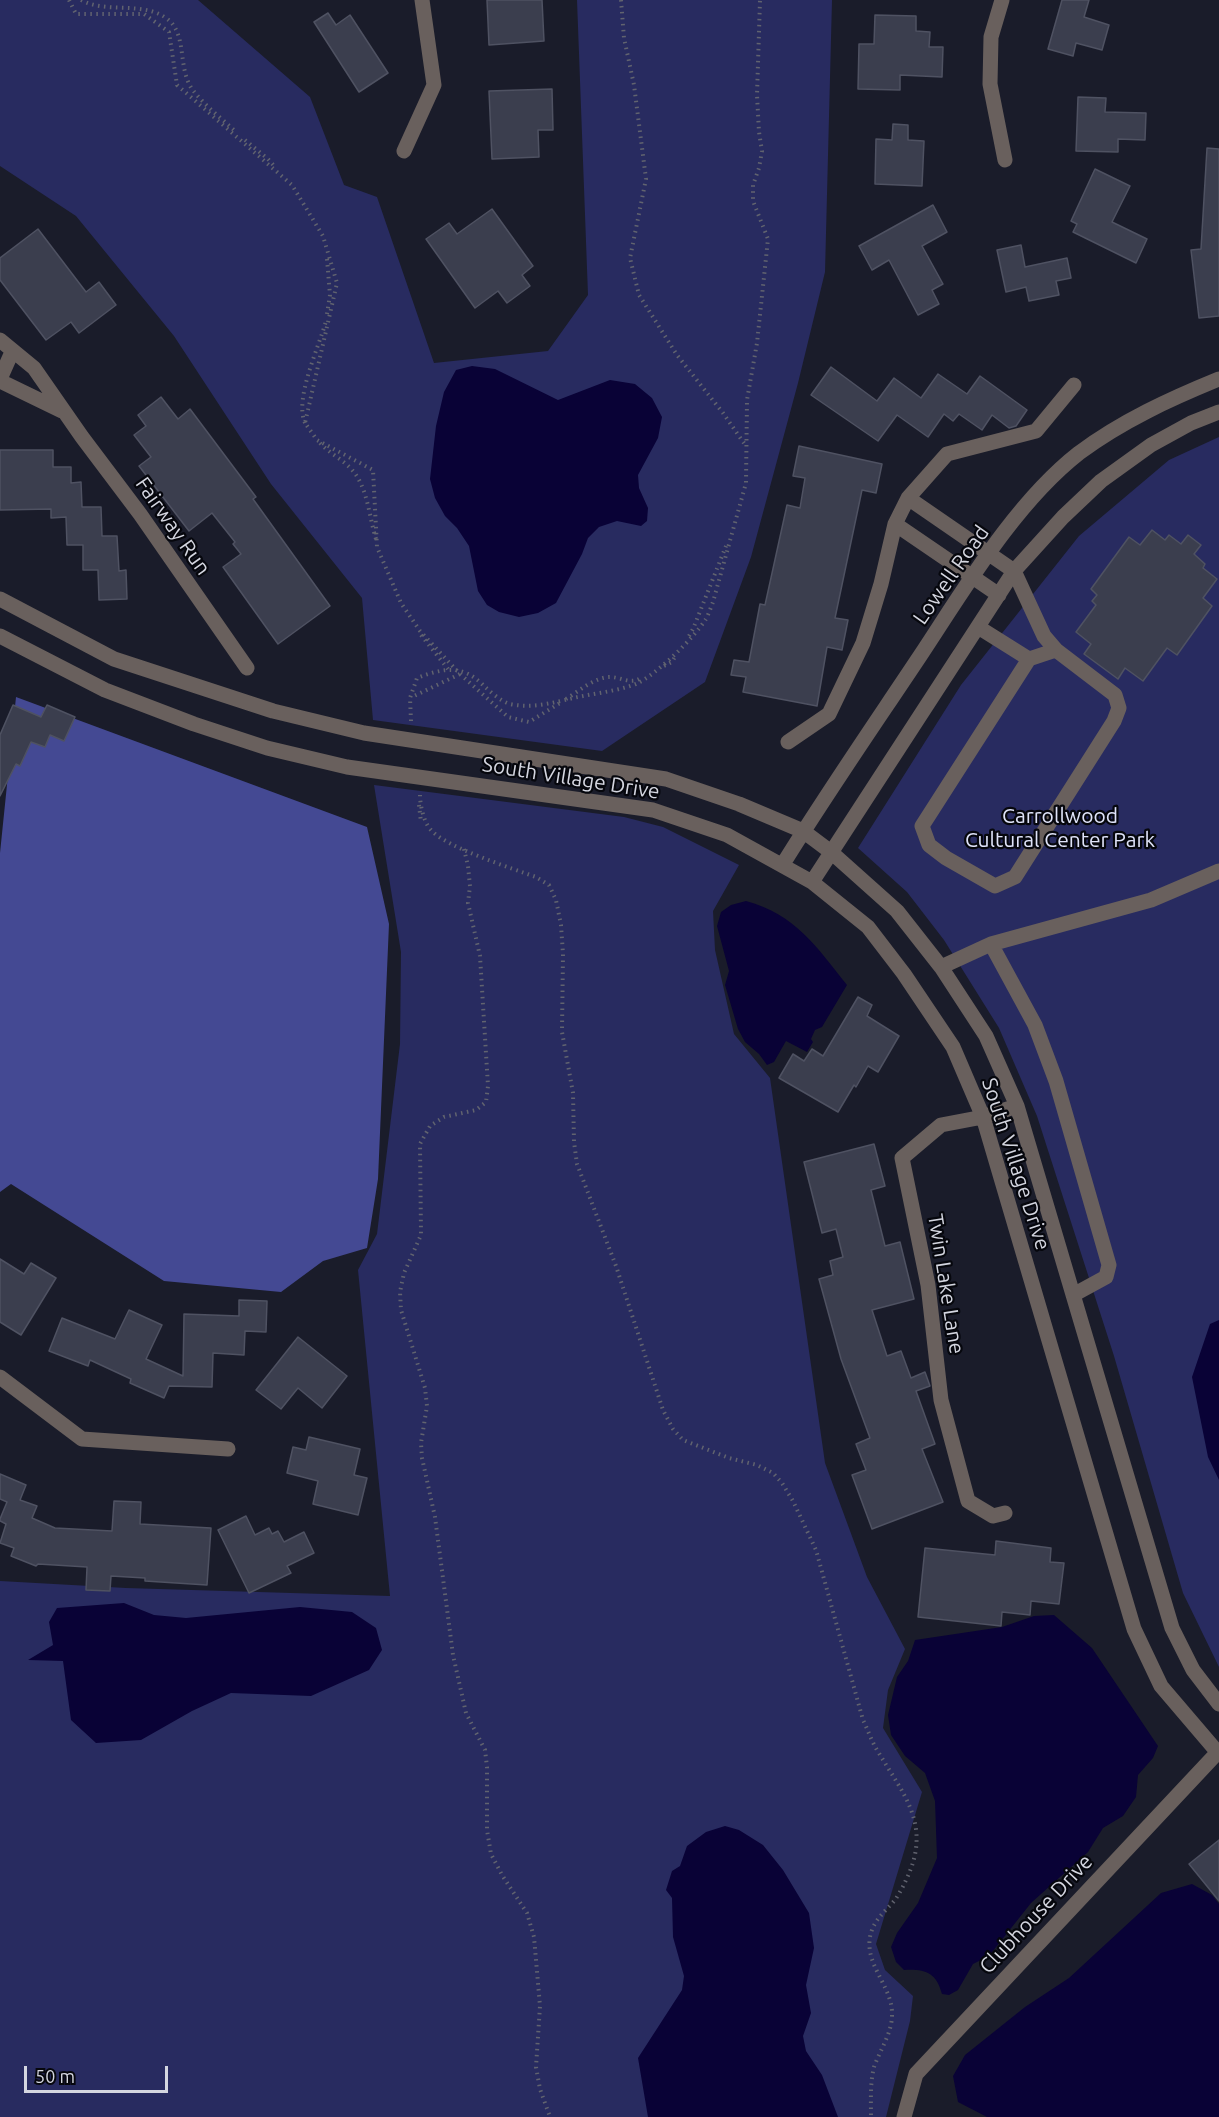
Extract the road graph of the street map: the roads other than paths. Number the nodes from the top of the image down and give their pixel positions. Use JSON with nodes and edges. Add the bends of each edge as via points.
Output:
{"nodes":[{"id":1,"x":422,"y":0,"type":"edge"},
{"id":2,"x":1002,"y":0,"type":"edge"},
{"id":3,"x":404,"y":151,"type":"dead end"},
{"id":4,"x":1005,"y":160,"type":"dead end"},
{"id":5,"x":0,"y":340,"type":"edge"},
{"id":6,"x":12,"y":352,"type":"junction"},
{"id":7,"x":1219,"y":379,"type":"edge"},
{"id":8,"x":0,"y":380,"type":"edge"},
{"id":9,"x":1074,"y":385,"type":"dead end"},
{"id":10,"x":63,"y":411,"type":"junction"},
{"id":11,"x":1216,"y":411,"type":"edge"},
{"id":12,"x":908,"y":498,"type":"junction"},
{"id":13,"x":895,"y":524,"type":"junction"},
{"id":14,"x":989,"y":555,"type":"junction"},
{"id":15,"x":1014,"y":571,"type":"junction"},
{"id":16,"x":972,"y":577,"type":"junction"},
{"id":17,"x":999,"y":595,"type":"junction"},
{"id":18,"x":2,"y":604,"type":"edge"},
{"id":19,"x":978,"y":627,"type":"junction"},
{"id":20,"x":0,"y":636,"type":"edge"},
{"id":21,"x":1056,"y":650,"type":"junction"},
{"id":22,"x":1029,"y":658,"type":"junction"},
{"id":23,"x":247,"y":668,"type":"dead end"},
{"id":24,"x":788,"y":742,"type":"dead end"},
{"id":25,"x":803,"y":831,"type":"junction"},
{"id":26,"x":831,"y":852,"type":"junction"},
{"id":27,"x":783,"y":864,"type":"junction"},
{"id":28,"x":1219,"y":871,"type":"edge"},
{"id":29,"x":812,"y":882,"type":"junction"},
{"id":30,"x":991,"y":944,"type":"junction"},
{"id":31,"x":941,"y":967,"type":"junction"},
{"id":32,"x":1017,"y":1106,"type":"junction"},
{"id":33,"x":983,"y":1117,"type":"junction"},
{"id":34,"x":1073,"y":1295,"type":"junction"},
{"id":35,"x":0,"y":1377,"type":"edge"},
{"id":36,"x":228,"y":1449,"type":"dead end"},
{"id":37,"x":1005,"y":1513,"type":"dead end"},
{"id":38,"x":1219,"y":1704,"type":"edge"},
{"id":39,"x":1218,"y":1753,"type":"edge"},
{"id":40,"x":904,"y":2117,"type":"edge"}],
"edges":[{"from":1,"to":3,"type":"street","via":[[434,85]]},
{"from":2,"to":4,"type":"street","via":[[991,37],[990,84]]},
{"from":5,"to":6,"type":"street","name":"Fairway Run"},
{"from":6,"to":8,"type":"street"},
{"from":6,"to":10,"type":"street","name":"Fairway Run","via":[[34,368]]},
{"from":7,"to":14,"type":"street","name":"Lowell Road","via":[[1137,416],[1079,453],[1032,497]]},
{"from":8,"to":10,"type":"street","name":"Fairway Run"},
{"from":9,"to":12,"type":"street","via":[[1036,431],[947,454]]},
{"from":10,"to":23,"type":"street","name":"Fairway Run"},
{"from":11,"to":15,"type":"street","via":[[1151,445],[1101,481]]},
{"from":12,"to":13,"type":"street"},
{"from":12,"to":14,"type":"street"},
{"from":13,"to":16,"type":"street"},
{"from":13,"to":24,"type":"street","via":[[863,643],[829,714]]},
{"from":14,"to":15,"type":"street"},
{"from":14,"to":16,"type":"street","name":"Lowell Road"},
{"from":15,"to":17,"type":"street"},
{"from":15,"to":21,"type":"street","via":[[1044,636]]},
{"from":16,"to":17,"type":"street"},
{"from":16,"to":25,"type":"street","name":"Lowell Road"},
{"from":17,"to":19,"type":"street"},
{"from":18,"to":25,"type":"street","name":"South Village Drive","via":[[114,659],[273,711],[364,733],[666,779]]},
{"from":19,"to":22,"type":"street"},
{"from":19,"to":26,"type":"street"},
{"from":20,"to":27,"type":"street","name":"South Village Drive","via":[[105,690],[267,748],[347,766],[653,810],[727,835]]},
{"from":21,"to":22,"type":"street"},
{"from":21,"to":22,"type":"street","via":[[1115,695],[1119,708],[1015,877],[994,886],[929,845],[922,826]]},
{"from":25,"to":26,"type":"street","name":"South Village Drive"},
{"from":25,"to":27,"type":"street","name":"Lowell Road"},
{"from":26,"to":29,"type":"street"},
{"from":26,"to":31,"type":"street","name":"South Village Drive","via":[[897,911]]},
{"from":27,"to":29,"type":"street","name":"South Village Drive"},
{"from":28,"to":30,"type":"street","via":[[1151,900]]},
{"from":29,"to":33,"type":"street","name":"South Village Drive","via":[[868,927],[904,974],[954,1047]]},
{"from":30,"to":31,"type":"street"},
{"from":30,"to":34,"type":"street","via":[[1035,1025],[1053,1072],[1109,1265],[1107,1277]]},
{"from":31,"to":32,"type":"street","name":"South Village Drive","via":[[986,1036]]},
{"from":32,"to":33,"type":"street","name":"Twin Lake Lane"},
{"from":32,"to":34,"type":"street","name":"South Village Drive"},
{"from":33,"to":37,"type":"street","name":"Twin Lake Lane","via":[[941,1125],[902,1158],[928,1285],[941,1400],[968,1501],[993,1516]]},
{"from":33,"to":39,"type":"street","name":"South Village Drive","via":[[1134,1629],[1161,1686]]},
{"from":34,"to":38,"type":"street","name":"South Village Drive","via":[[1172,1628],[1193,1670]]},
{"from":35,"to":36,"type":"street","via":[[82,1438]]},
{"from":39,"to":40,"type":"street","name":"Clubhouse Drive","via":[[916,2074]]}]}
